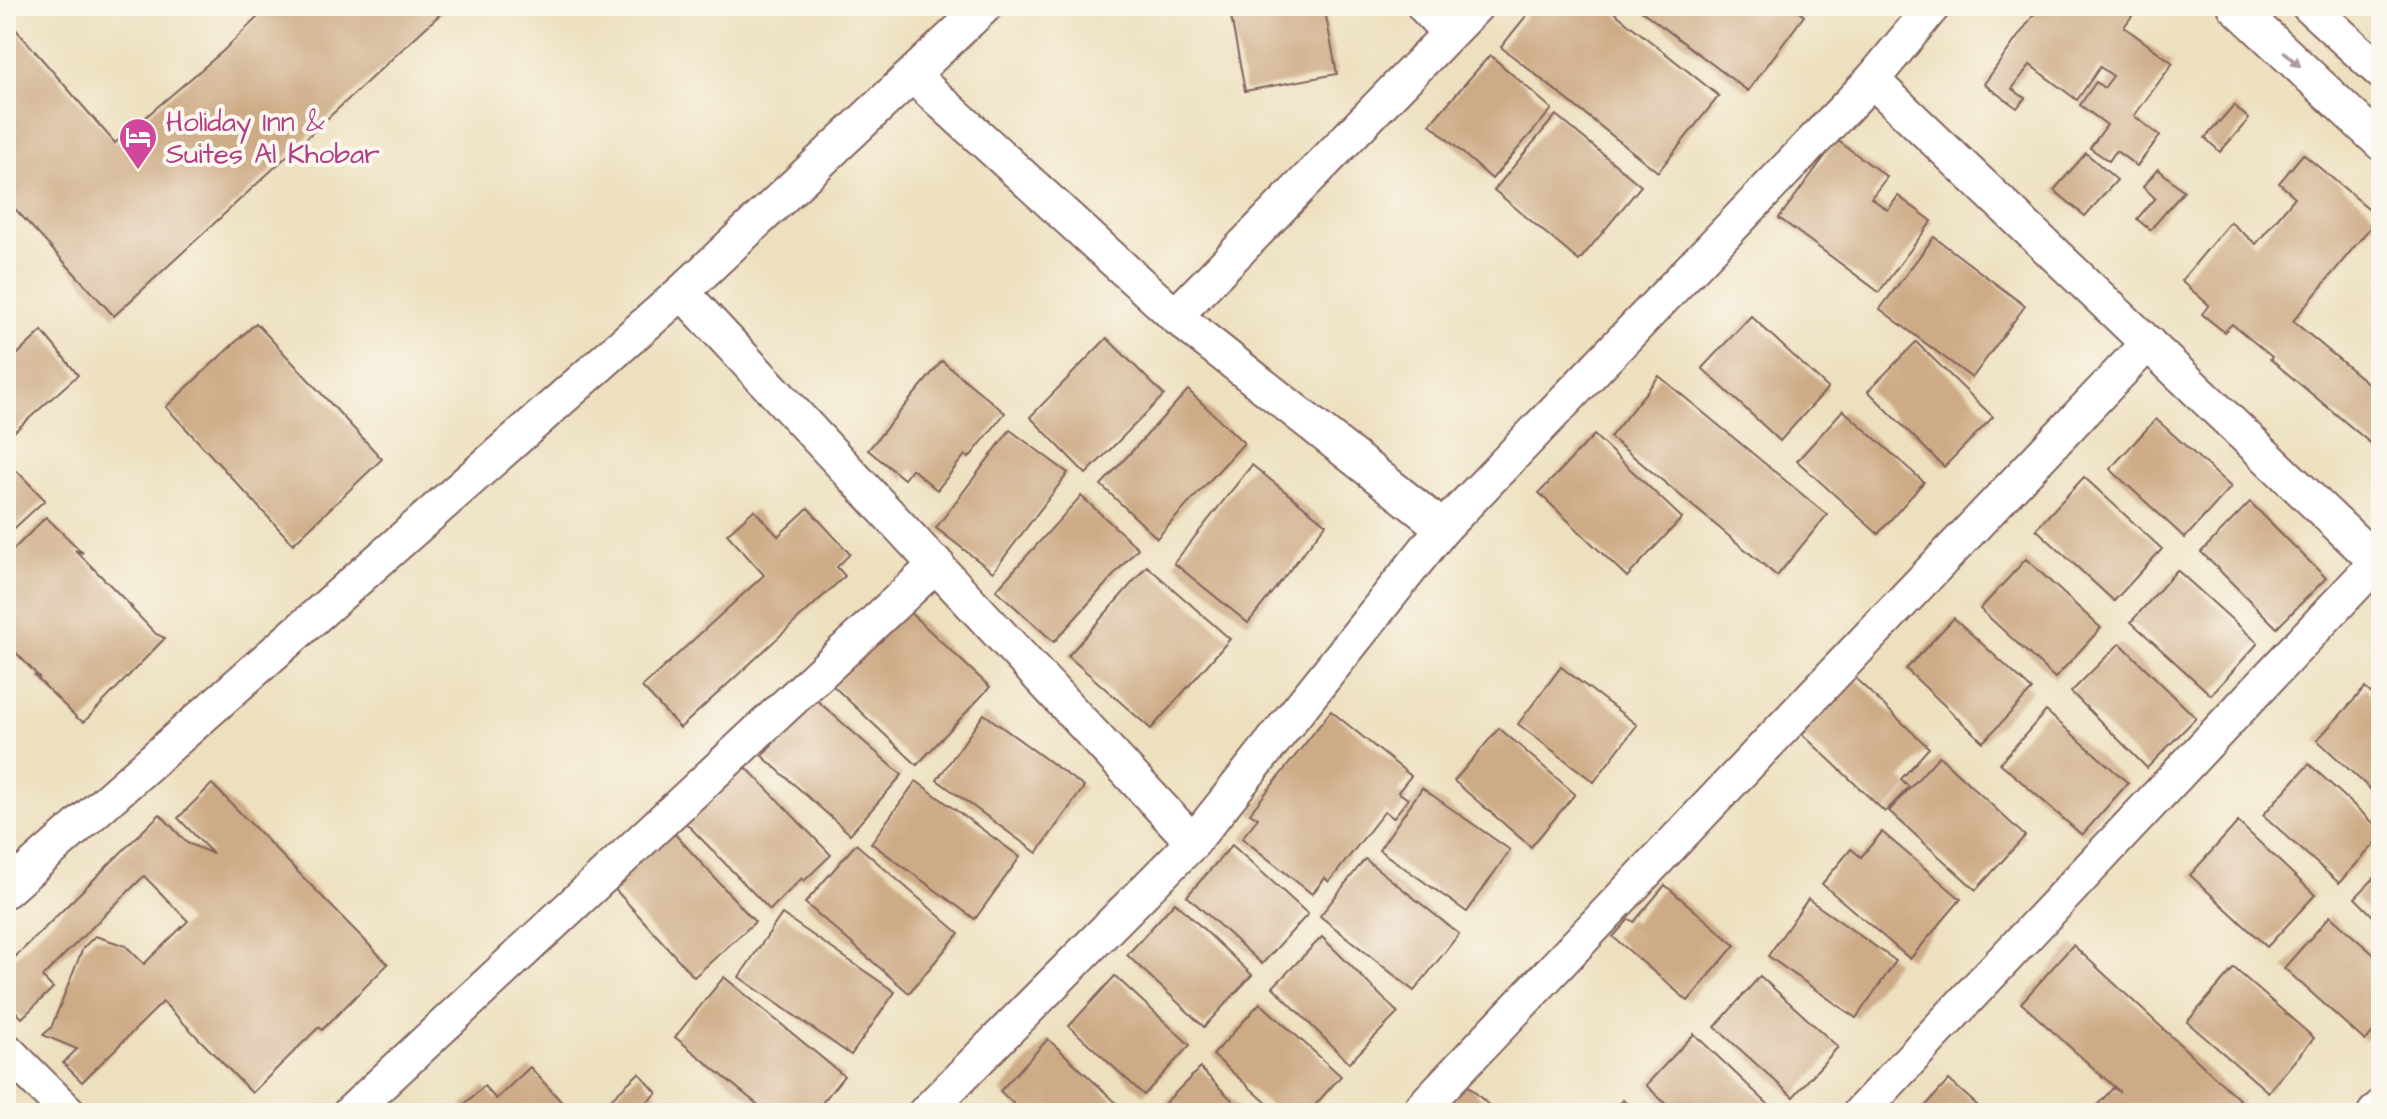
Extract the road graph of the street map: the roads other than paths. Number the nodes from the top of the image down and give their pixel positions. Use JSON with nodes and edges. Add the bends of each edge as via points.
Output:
{"nodes":[{"id":1,"x":985,"y":6,"type":"edge"},
{"id":2,"x":1424,"y":6,"type":"edge"},
{"id":3,"x":1476,"y":6,"type":"edge"},
{"id":4,"x":1933,"y":6,"type":"edge"},
{"id":5,"x":2235,"y":6,"type":"edge"},
{"id":6,"x":2309,"y":6,"type":"edge"},
{"id":7,"x":1449,"y":33,"type":"junction"},
{"id":8,"x":2381,"y":72,"type":"edge"},
{"id":9,"x":913,"y":76,"type":"junction"},
{"id":10,"x":1872,"y":80,"type":"junction"},
{"id":11,"x":2381,"y":143,"type":"edge"},
{"id":12,"x":682,"y":292,"type":"junction"},
{"id":13,"x":1175,"y":316,"type":"junction"},
{"id":14,"x":2148,"y":343,"type":"junction"},
{"id":15,"x":1443,"y":528,"type":"junction"},
{"id":16,"x":937,"y":564,"type":"junction"},
{"id":17,"x":2379,"y":564,"type":"edge"},
{"id":18,"x":1193,"y":842,"type":"junction"},
{"id":19,"x":6,"y":890,"type":"edge"},
{"id":20,"x":6,"y":1050,"type":"edge"},
{"id":21,"x":2381,"y":1107,"type":"edge"},
{"id":22,"x":69,"y":1113,"type":"edge"},
{"id":23,"x":350,"y":1113,"type":"edge"},
{"id":24,"x":925,"y":1113,"type":"edge"},
{"id":25,"x":1417,"y":1113,"type":"edge"},
{"id":26,"x":1860,"y":1113,"type":"edge"},
{"id":27,"x":2375,"y":1113,"type":"edge"}],
"edges":[{"from":1,"to":9,"type":"street"},
{"from":2,"to":7,"type":"street"},
{"from":3,"to":7,"type":"street"},
{"from":4,"to":10,"type":"street"},
{"from":5,"to":11,"type":"street","one_way":true},
{"from":6,"to":8,"type":"street"},
{"from":7,"to":13,"type":"street"},
{"from":9,"to":12,"type":"street"},
{"from":9,"to":13,"type":"street"},
{"from":10,"to":14,"type":"street"},
{"from":10,"to":15,"type":"street"},
{"from":12,"to":16,"type":"street"},
{"from":12,"to":19,"type":"street"},
{"from":13,"to":15,"type":"street"},
{"from":14,"to":17,"type":"street"},
{"from":14,"to":25,"type":"street"},
{"from":15,"to":18,"type":"street"},
{"from":16,"to":18,"type":"street"},
{"from":16,"to":23,"type":"street"},
{"from":17,"to":26,"type":"street"},
{"from":18,"to":24,"type":"street"},
{"from":20,"to":22,"type":"street"},
{"from":21,"to":27,"type":"street"}]}
